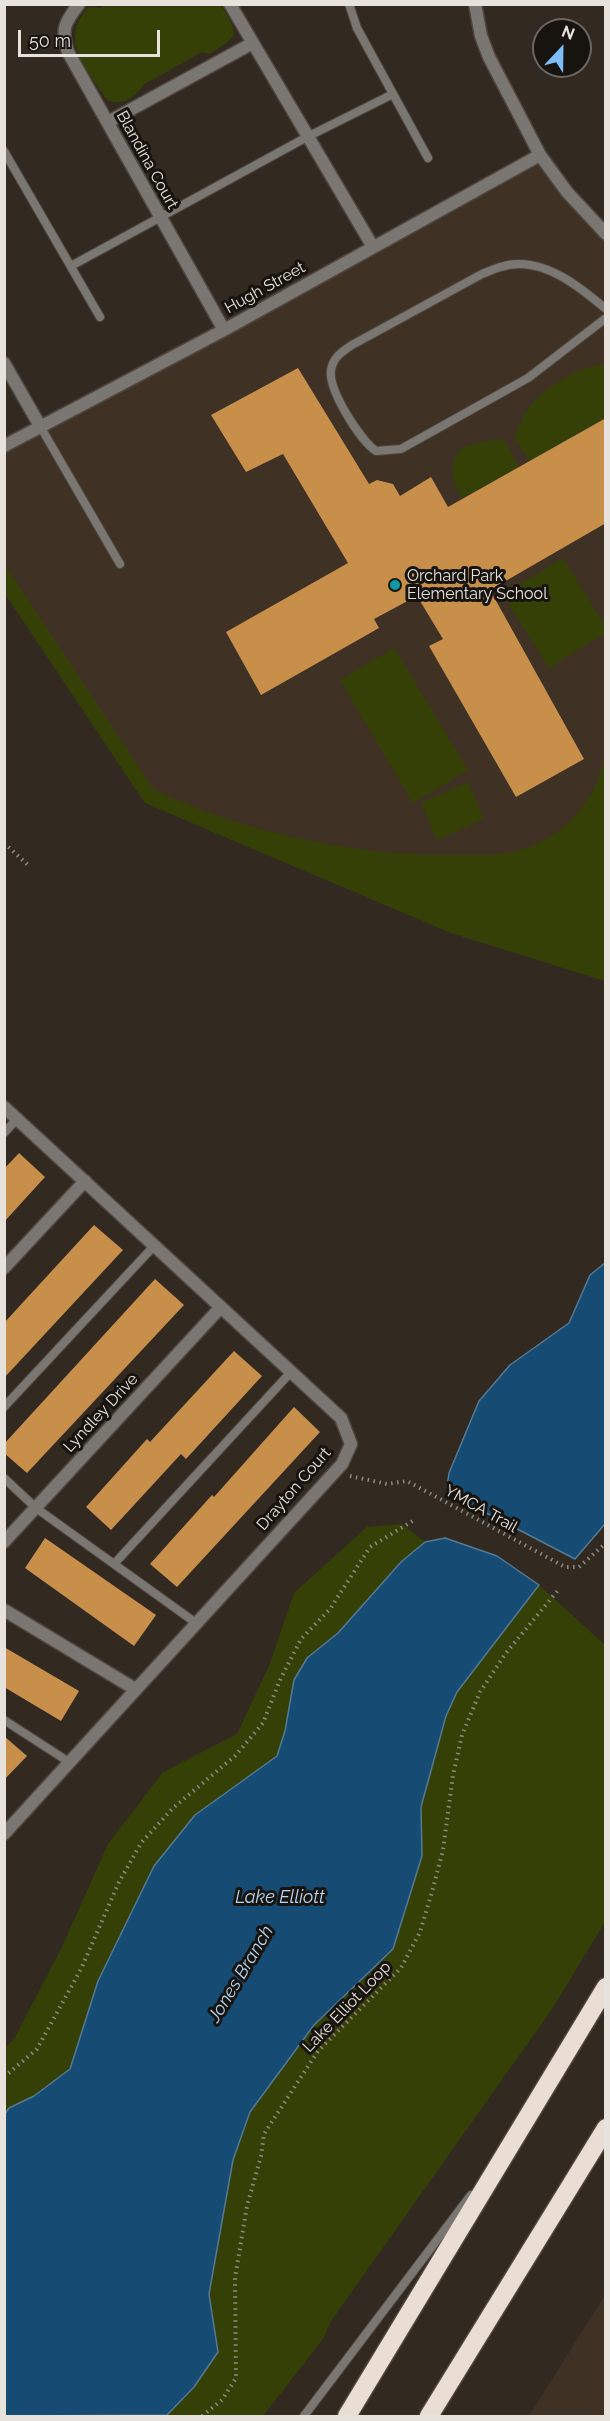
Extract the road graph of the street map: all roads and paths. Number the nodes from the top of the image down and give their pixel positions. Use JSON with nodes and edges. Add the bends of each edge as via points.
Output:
{"nodes":[{"id":1,"x":79,"y":4,"type":"edge"},
{"id":2,"x":230,"y":4,"type":"edge"},
{"id":3,"x":349,"y":4,"type":"edge"},
{"id":4,"x":475,"y":4,"type":"edge"},
{"id":5,"x":251,"y":44,"type":"junction"},
{"id":6,"x":393,"y":94,"type":"junction"},
{"id":7,"x":108,"y":122,"type":"junction"},
{"id":8,"x":307,"y":137,"type":"junction"},
{"id":9,"x":4,"y":151,"type":"edge"},
{"id":10,"x":540,"y":155,"type":"junction"},
{"id":11,"x":428,"y":158,"type":"dead end"},
{"id":12,"x":160,"y":218,"type":"junction"},
{"id":13,"x":606,"y":234,"type":"edge"},
{"id":14,"x":373,"y":247,"type":"junction"},
{"id":15,"x":71,"y":266,"type":"junction"},
{"id":16,"x":606,"y":309,"type":"edge"},
{"id":17,"x":100,"y":317,"type":"dead end"},
{"id":18,"x":606,"y":318,"type":"edge"},
{"id":19,"x":224,"y":330,"type":"junction"},
{"id":20,"x":4,"y":363,"type":"edge"},
{"id":21,"x":40,"y":426,"type":"junction"},
{"id":22,"x":4,"y":447,"type":"edge"},
{"id":23,"x":120,"y":564,"type":"dead end"},
{"id":24,"x":4,"y":843,"type":"edge"},
{"id":25,"x":28,"y":865,"type":"dead end"},
{"id":26,"x":4,"y":1107,"type":"edge"},
{"id":27,"x":17,"y":1119,"type":"junction"},
{"id":28,"x":4,"y":1133,"type":"edge"},
{"id":29,"x":85,"y":1181,"type":"junction"},
{"id":30,"x":154,"y":1246,"type":"junction"},
{"id":31,"x":4,"y":1268,"type":"edge"},
{"id":32,"x":221,"y":1307,"type":"junction"},
{"id":33,"x":291,"y":1372,"type":"junction"},
{"id":34,"x":4,"y":1407,"type":"edge"},
{"id":35,"x":335,"y":1471,"type":"junction"},
{"id":36,"x":4,"y":1478,"type":"edge"},
{"id":37,"x":36,"y":1508,"type":"junction"},
{"id":38,"x":416,"y":1519,"type":"dead end"},
{"id":39,"x":4,"y":1542,"type":"edge"},
{"id":40,"x":606,"y":1543,"type":"edge"},
{"id":41,"x":114,"y":1564,"type":"junction"},
{"id":42,"x":559,"y":1589,"type":"dead end"},
{"id":43,"x":4,"y":1610,"type":"edge"},
{"id":44,"x":196,"y":1623,"type":"junction"},
{"id":45,"x":135,"y":1689,"type":"junction"},
{"id":46,"x":4,"y":1720,"type":"edge"},
{"id":47,"x":69,"y":1762,"type":"junction"},
{"id":48,"x":4,"y":1834,"type":"edge"},
{"id":49,"x":606,"y":1987,"type":"edge"},
{"id":50,"x":4,"y":2077,"type":"edge"},
{"id":51,"x":606,"y":2128,"type":"edge"},
{"id":52,"x":506,"y":2152,"type":"junction"},
{"id":53,"x":202,"y":2416,"type":"edge"},
{"id":54,"x":304,"y":2416,"type":"edge"},
{"id":55,"x":347,"y":2416,"type":"edge"},
{"id":56,"x":429,"y":2416,"type":"edge"}],
"edges":[{"from":1,"to":7,"type":"street","name":"Blandina Court","via":[[66,21],[63,36]]},
{"from":2,"to":5,"type":"street"},
{"from":3,"to":6,"type":"lane","via":[[357,28]]},
{"from":4,"to":10,"type":"street","via":[[489,57]]},
{"from":5,"to":7,"type":"street"},
{"from":5,"to":8,"type":"street"},
{"from":6,"to":8,"type":"lane"},
{"from":6,"to":11,"type":"lane"},
{"from":7,"to":12,"type":"street","name":"Blandina Court"},
{"from":8,"to":12,"type":"lane"},
{"from":8,"to":14,"type":"street"},
{"from":9,"to":15,"type":"lane"},
{"from":10,"to":13,"type":"street","via":[[567,192]]},
{"from":10,"to":14,"type":"street","name":"Hugh Street"},
{"from":12,"to":15,"type":"lane"},
{"from":12,"to":19,"type":"street","name":"Blandina Court"},
{"from":14,"to":19,"type":"street","name":"Hugh Street"},
{"from":15,"to":17,"type":"lane"},
{"from":16,"to":18,"type":"lane","via":[[579,287],[537,266],[500,267],[336,356],[331,370],[333,388],[366,444],[376,452],[401,449],[528,378]]},
{"from":19,"to":21,"type":"street","name":"Hugh Street"},
{"from":20,"to":21,"type":"street"},
{"from":21,"to":22,"type":"street","name":"Hugh Street"},
{"from":21,"to":23,"type":"lane"},
{"from":24,"to":25,"type":"path"},
{"from":26,"to":27,"type":"street","name":"Drayton Court"},
{"from":27,"to":28,"type":"lane"},
{"from":27,"to":29,"type":"street","name":"Drayton Court"},
{"from":29,"to":30,"type":"street","name":"Drayton Court"},
{"from":29,"to":31,"type":"street"},
{"from":30,"to":32,"type":"street","name":"Drayton Court"},
{"from":30,"to":34,"type":"lane"},
{"from":32,"to":33,"type":"street","name":"Drayton Court"},
{"from":32,"to":37,"type":"street","name":"Lyndley Drive"},
{"from":33,"to":35,"type":"street","name":"Drayton Court","via":[[341,1418],[351,1444]]},
{"from":33,"to":41,"type":"lane"},
{"from":35,"to":40,"type":"path","name":"YMCA Trail","via":[[387,1484],[407,1481],[565,1567],[579,1567]]},
{"from":35,"to":44,"type":"street","name":"Drayton Court"},
{"from":36,"to":37,"type":"lane"},
{"from":37,"to":39,"type":"street","name":"Lyndley Drive"},
{"from":37,"to":41,"type":"lane"},
{"from":38,"to":50,"type":"path","via":[[370,1547],[330,1609],[302,1639],[263,1723],[235,1756],[173,1808],[141,1843],[81,1969],[36,2049]]},
{"from":41,"to":44,"type":"lane"},
{"from":42,"to":53,"type":"path","name":"Lake Elliot Loop","via":[[506,1653],[480,1692],[462,1735],[443,1850],[420,1932],[401,1968],[318,2051],[264,2134],[236,2278],[236,2378],[222,2400]]},
{"from":43,"to":45,"type":"street"},
{"from":44,"to":45,"type":"street","name":"Drayton Court"},
{"from":45,"to":47,"type":"street","name":"Drayton Court"},
{"from":46,"to":47,"type":"lane"},
{"from":47,"to":48,"type":"street","name":"Drayton Court"},
{"from":49,"to":52,"type":"highway"},
{"from":51,"to":56,"type":"highway"},
{"from":52,"to":54,"type":"lane"},
{"from":52,"to":55,"type":"highway"}]}
